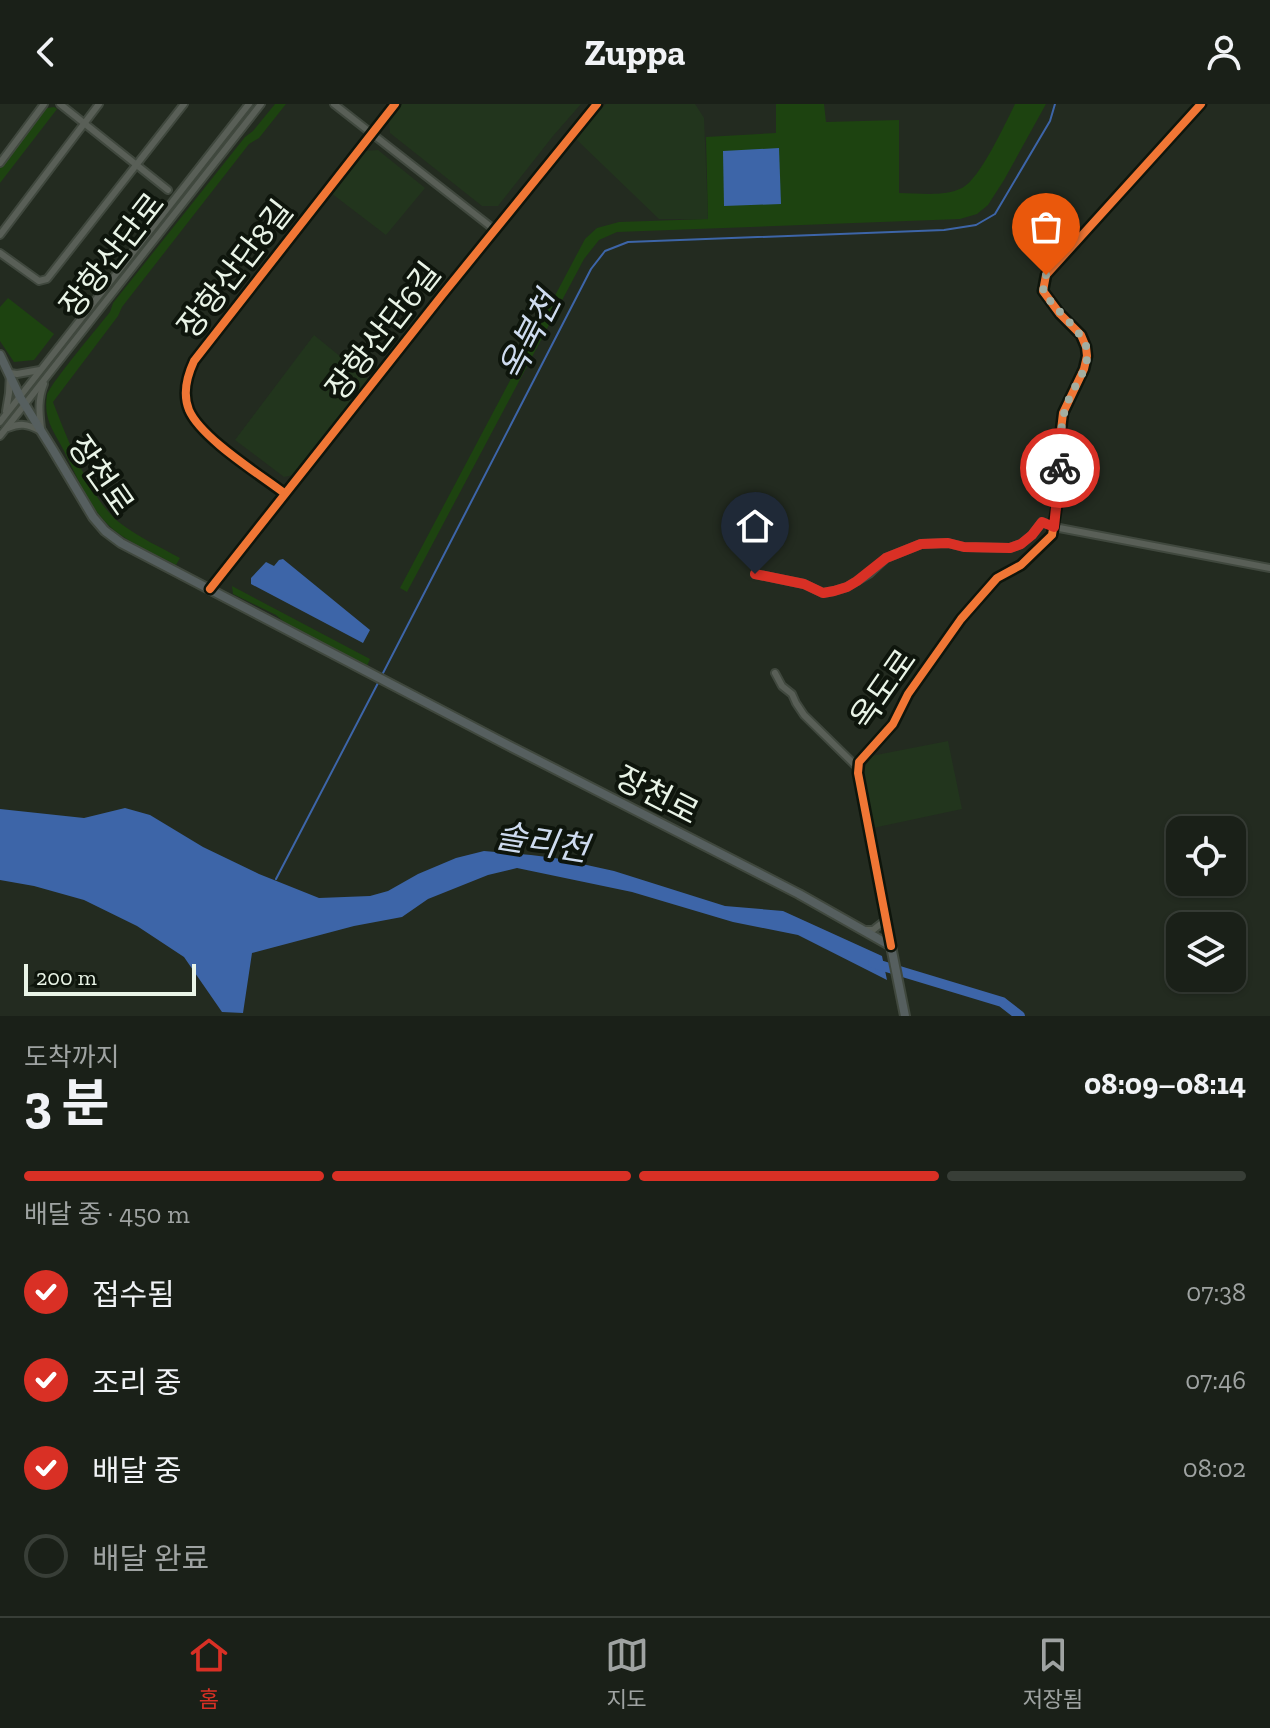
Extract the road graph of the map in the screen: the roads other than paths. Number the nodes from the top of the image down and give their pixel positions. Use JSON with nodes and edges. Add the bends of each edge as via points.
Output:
{"nodes":[{"id":1,"x":44,"y":104,"type":"edge"},
{"id":2,"x":60,"y":104,"type":"edge"},
{"id":3,"x":99,"y":104,"type":"edge"},
{"id":4,"x":184,"y":104,"type":"edge"},
{"id":5,"x":249,"y":104,"type":"edge"},
{"id":6,"x":261,"y":104,"type":"edge"},
{"id":7,"x":334,"y":104,"type":"edge"},
{"id":8,"x":395,"y":104,"type":"edge"},
{"id":9,"x":597,"y":104,"type":"edge"},
{"id":10,"x":1201,"y":104,"type":"edge"},
{"id":11,"x":85,"y":123,"type":"junction"},
{"id":12,"x":372,"y":133,"type":"junction"},
{"id":13,"x":0,"y":163,"type":"edge"},
{"id":14,"x":137,"y":164,"type":"junction"},
{"id":15,"x":189,"y":180,"type":"junction"},
{"id":16,"x":168,"y":190,"type":"junction"},
{"id":17,"x":164,"y":212,"type":"junction"},
{"id":18,"x":495,"y":230,"type":"junction"},
{"id":19,"x":0,"y":235,"type":"edge"},
{"id":20,"x":0,"y":253,"type":"edge"},
{"id":21,"x":0,"y":355,"type":"edge"},
{"id":22,"x":41,"y":370,"type":"junction"},
{"id":23,"x":10,"y":373,"type":"junction"},
{"id":24,"x":46,"y":378,"type":"junction"},
{"id":25,"x":22,"y":401,"type":"junction"},
{"id":26,"x":6,"y":415,"type":"junction"},
{"id":27,"x":0,"y":422,"type":"edge"},
{"id":28,"x":42,"y":431,"type":"junction"},
{"id":29,"x":2,"y":433,"type":"edge"},
{"id":30,"x":284,"y":493,"type":"junction"},
{"id":31,"x":1054,"y":527,"type":"junction"},
{"id":32,"x":1270,"y":568,"type":"edge"},
{"id":33,"x":755,"y":574,"type":"dead end"},
{"id":34,"x":210,"y":589,"type":"junction"},
{"id":35,"x":775,"y":673,"type":"dead end"},
{"id":36,"x":858,"y":768,"type":"junction"},
{"id":37,"x":887,"y":919,"type":"junction"},
{"id":38,"x":863,"y":930,"type":"junction"},
{"id":39,"x":891,"y":946,"type":"junction"},
{"id":40,"x":905,"y":1016,"type":"edge"}],
"edges":[{"from":1,"to":13,"type":"street"},
{"from":2,"to":11,"type":"street"},
{"from":3,"to":11,"type":"street"},
{"from":4,"to":14,"type":"street"},
{"from":5,"to":15,"type":"street","name":"장항산단로"},
{"from":6,"to":24,"type":"street","name":"장항산단로"},
{"from":7,"to":12,"type":"street"},
{"from":8,"to":12,"type":"street","name":"장항산단8길"},
{"from":9,"to":18,"type":"street","name":"장항산단6길"},
{"from":10,"to":31,"type":"street","via":[[1046,275],[1043,291],[1081,335],[1087,356],[1063,413]]},
{"from":11,"to":14,"type":"street"},
{"from":11,"to":19,"type":"street"},
{"from":12,"to":18,"type":"street"},
{"from":12,"to":30,"type":"street","name":"장항산단8길","via":[[187,376],[187,407],[195,421]]},
{"from":14,"to":16,"type":"street"},
{"from":14,"to":20,"type":"street","via":[[47,279],[39,281]]},
{"from":15,"to":16,"type":"street"},
{"from":15,"to":17,"type":"street","name":"장항산단로"},
{"from":16,"to":17,"type":"street"},
{"from":17,"to":22,"type":"street","name":"장항산단로"},
{"from":18,"to":30,"type":"street","name":"장항산단6길"},
{"from":21,"to":23,"type":"main road","name":"장천로"},
{"from":22,"to":23,"type":"street"},
{"from":22,"to":25,"type":"street","name":"장항산단로"},
{"from":23,"to":25,"type":"main road","name":"장천로"},
{"from":23,"to":26,"type":"street"},
{"from":24,"to":25,"type":"street","name":"장항산단로"},
{"from":24,"to":28,"type":"street","via":[[38,409]]},
{"from":25,"to":26,"type":"street","name":"장항산단로"},
{"from":25,"to":28,"type":"main road","name":"장천로"},
{"from":25,"to":29,"type":"street","name":"장항산단로"},
{"from":26,"to":27,"type":"street","name":"장항산단로"},
{"from":28,"to":29,"type":"street","via":[[18,424]]},
{"from":28,"to":34,"type":"main road","name":"장천로","via":[[105,531]]},
{"from":30,"to":34,"type":"street","name":"장항산단6길"},
{"from":31,"to":32,"type":"street"},
{"from":31,"to":33,"type":"street","via":[[1042,522],[1010,548],[921,544],[886,558],[847,587],[823,593]]},
{"from":31,"to":36,"type":"street","name":"옥도로","via":[[1052,535],[1021,565],[997,578],[961,619]]},
{"from":34,"to":38,"type":"main road","name":"장천로"},
{"from":35,"to":36,"type":"street","via":[[804,715]]},
{"from":36,"to":37,"type":"street","name":"옥도로"},
{"from":37,"to":38,"type":"street","via":[[873,930]]},
{"from":37,"to":39,"type":"street","name":"옥도로"},
{"from":38,"to":39,"type":"main road","name":"장천로"},
{"from":39,"to":40,"type":"main road"}]}
